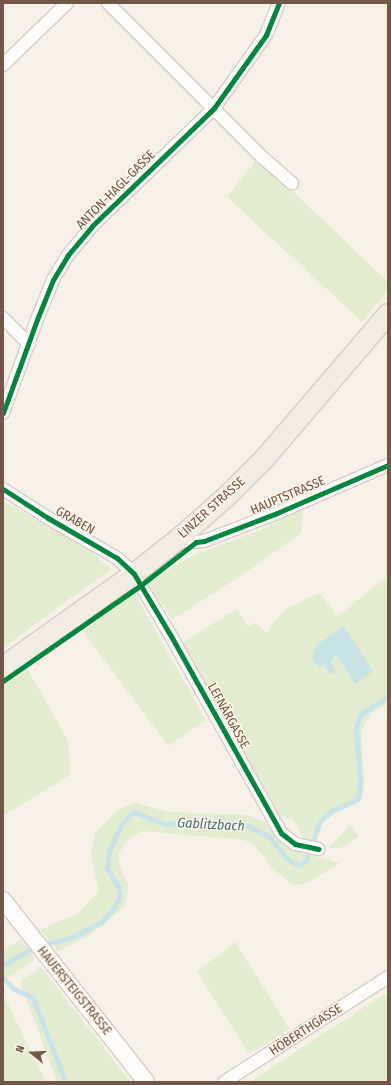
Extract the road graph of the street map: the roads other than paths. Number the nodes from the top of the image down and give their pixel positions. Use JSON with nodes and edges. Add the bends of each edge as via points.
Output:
{"nodes":[{"id":1,"x":67,"y":3,"type":"edge"},
{"id":2,"x":108,"y":3,"type":"edge"},
{"id":3,"x":279,"y":3,"type":"edge"},
{"id":4,"x":3,"y":65,"type":"edge"},
{"id":5,"x":214,"y":108,"type":"junction"},
{"id":6,"x":292,"y":183,"type":"dead end"},
{"id":7,"x":388,"y":314,"type":"edge"},
{"id":8,"x":3,"y":318,"type":"edge"},
{"id":9,"x":30,"y":344,"type":"junction"},
{"id":10,"x":3,"y":413,"type":"edge"},
{"id":11,"x":388,"y":465,"type":"edge"},
{"id":12,"x":3,"y":489,"type":"edge"},
{"id":13,"x":177,"y":540,"type":"junction"},
{"id":14,"x":134,"y":574,"type":"junction"},
{"id":15,"x":3,"y":667,"type":"edge"},
{"id":16,"x":318,"y":850,"type":"dead end"},
{"id":17,"x":3,"y":900,"type":"edge"},
{"id":18,"x":388,"y":977,"type":"edge"},
{"id":19,"x":146,"y":1082,"type":"edge"},
{"id":20,"x":224,"y":1082,"type":"edge"}],
"edges":[{"from":1,"to":4,"type":"street"},
{"from":2,"to":5,"type":"street"},
{"from":3,"to":5,"type":"street","name":"ANTON-HAGL-GASSE","via":[[266,35]]},
{"from":5,"to":6,"type":"street","via":[[262,157]]},
{"from":5,"to":9,"type":"street","name":"ANTON-HAGL-GASSE","via":[[92,226],[68,255],[53,280]]},
{"from":7,"to":13,"type":"main road","name":"LINZER STRASSE","via":[[266,457]]},
{"from":8,"to":9,"type":"street"},
{"from":9,"to":10,"type":"street","name":"ANTON-HAGL-GASSE"},
{"from":11,"to":13,"type":"street","name":"HAUPTSTRASSE","via":[[204,541]]},
{"from":12,"to":14,"type":"street","name":"GRABEN","via":[[118,558]]},
{"from":13,"to":14,"type":"main road","name":"LINZER STRASSE"},
{"from":14,"to":15,"type":"main road","name":"LINZER STRASSE"},
{"from":14,"to":16,"type":"street","name":"LEFNÄRGASSE","via":[[281,833],[295,844]]},
{"from":17,"to":19,"type":"street","name":"HAUERSTEIGSTRASSE"},
{"from":18,"to":20,"type":"street","name":"HÖBERTHGASSE"}]}
